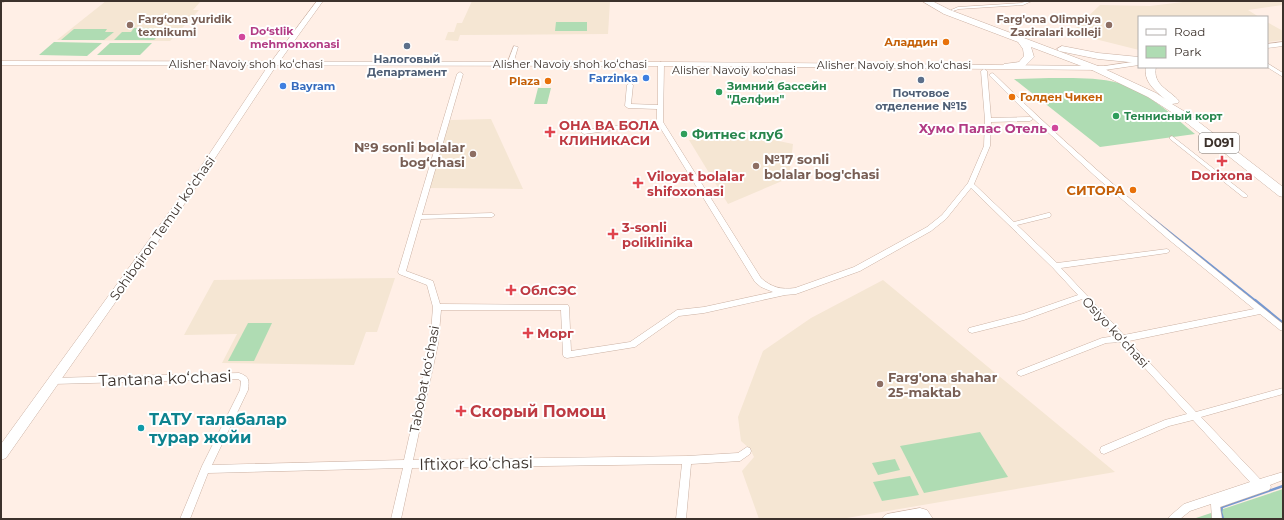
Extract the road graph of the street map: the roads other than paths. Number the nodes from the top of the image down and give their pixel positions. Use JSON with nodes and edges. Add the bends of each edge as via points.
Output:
{"nodes":[{"id":1,"x":4,"y":1,"type":"edge"},
{"id":2,"x":320,"y":1,"type":"edge"},
{"id":3,"x":926,"y":1,"type":"edge"},
{"id":4,"x":935,"y":1,"type":"edge"},
{"id":5,"x":1030,"y":1,"type":"edge"},
{"id":6,"x":1,"y":2,"type":"edge"},
{"id":7,"x":953,"y":10,"type":"junction"},
{"id":8,"x":1020,"y":40,"type":"junction"},
{"id":9,"x":1283,"y":44,"type":"edge"},
{"id":10,"x":1046,"y":46,"type":"junction"},
{"id":11,"x":1268,"y":46,"type":"edge"},
{"id":12,"x":516,"y":47,"type":"dead end"},
{"id":13,"x":1138,"y":60,"type":"edge"},
{"id":14,"x":1,"y":63,"type":"edge"},
{"id":15,"x":1138,"y":63,"type":"edge"},
{"id":16,"x":510,"y":64,"type":"junction"},
{"id":17,"x":273,"y":66,"type":"junction"},
{"id":18,"x":1007,"y":66,"type":"junction"},
{"id":19,"x":662,"y":67,"type":"junction"},
{"id":20,"x":1268,"y":67,"type":"edge"},
{"id":21,"x":1,"y":68,"type":"edge"},
{"id":22,"x":1100,"y":68,"type":"junction"},
{"id":23,"x":1150,"y":68,"type":"edge"},
{"id":24,"x":984,"y":71,"type":"junction"},
{"id":25,"x":460,"y":74,"type":"dead end"},
{"id":26,"x":1283,"y":75,"type":"edge"},
{"id":27,"x":992,"y":76,"type":"dead end"},
{"id":28,"x":630,"y":85,"type":"dead end"},
{"id":29,"x":661,"y":107,"type":"junction"},
{"id":30,"x":1189,"y":113,"type":"junction"},
{"id":31,"x":988,"y":120,"type":"junction"},
{"id":32,"x":660,"y":122,"type":"junction"},
{"id":33,"x":584,"y":132,"type":"dead end"},
{"id":34,"x":1172,"y":138,"type":"dead end"},
{"id":35,"x":971,"y":184,"type":"junction"},
{"id":36,"x":1283,"y":185,"type":"edge"},
{"id":37,"x":1283,"y":194,"type":"edge"},
{"id":38,"x":1245,"y":196,"type":"dead end"},
{"id":39,"x":1048,"y":215,"type":"dead end"},
{"id":40,"x":492,"y":216,"type":"dead end"},
{"id":41,"x":418,"y":217,"type":"junction"},
{"id":42,"x":1013,"y":224,"type":"junction"},
{"id":43,"x":1167,"y":251,"type":"dead end"},
{"id":44,"x":1055,"y":266,"type":"junction"},
{"id":45,"x":786,"y":292,"type":"junction"},
{"id":46,"x":1083,"y":296,"type":"junction"},
{"id":47,"x":437,"y":307,"type":"junction"},
{"id":48,"x":1259,"y":311,"type":"junction"},
{"id":49,"x":1283,"y":329,"type":"edge"},
{"id":50,"x":972,"y":330,"type":"dead end"},
{"id":51,"x":1122,"y":339,"type":"junction"},
{"id":52,"x":1021,"y":373,"type":"dead end"},
{"id":53,"x":53,"y":381,"type":"junction"},
{"id":54,"x":1283,"y":391,"type":"edge"},
{"id":55,"x":1193,"y":415,"type":"junction"},
{"id":56,"x":1104,"y":450,"type":"dead end"},
{"id":57,"x":747,"y":451,"type":"dead end"},
{"id":58,"x":1,"y":454,"type":"edge"},
{"id":59,"x":687,"y":460,"type":"junction"},
{"id":60,"x":407,"y":464,"type":"junction"},
{"id":61,"x":205,"y":469,"type":"junction"},
{"id":62,"x":1283,"y":476,"type":"edge"},
{"id":63,"x":1283,"y":481,"type":"edge"},
{"id":64,"x":1258,"y":484,"type":"junction"},
{"id":65,"x":185,"y":519,"type":"edge"},
{"id":66,"x":396,"y":519,"type":"edge"},
{"id":67,"x":681,"y":519,"type":"edge"},
{"id":68,"x":887,"y":519,"type":"edge"},
{"id":69,"x":928,"y":519,"type":"edge"},
{"id":70,"x":1172,"y":519,"type":"edge"},
{"id":71,"x":1217,"y":519,"type":"edge"}],
"edges":[{"from":1,"to":6,"type":"street"},
{"from":2,"to":17,"type":"main road","name":"Sohibqiron Temur koʻchasi"},
{"from":3,"to":8,"type":"highway","number":"D091","via":[[947,12]]},
{"from":4,"to":7,"type":"highway","number":"D091"},
{"from":5,"to":7,"type":"street","via":[[1023,4]]},
{"from":7,"to":10,"type":"highway","number":"D091"},
{"from":8,"to":18,"type":"highway","via":[[1028,49],[1029,57],[1022,64]]},
{"from":8,"to":22,"type":"highway","number":"D091"},
{"from":9,"to":11,"type":"main road"},
{"from":10,"to":13,"type":"highway","via":[[1098,56]]},
{"from":10,"to":22,"type":"highway","number":"D091"},
{"from":12,"to":16,"type":"street"},
{"from":14,"to":17,"type":"main road","name":"Alisher Navoiy shoh koʻchasi"},
{"from":15,"to":22,"type":"main road","name":"Alisher Navoiy shoh koʻchasi"},
{"from":16,"to":17,"type":"main road","name":"Alisher Navoiy shoh koʻchasi"},
{"from":16,"to":19,"type":"main road","name":"Alisher Navoiy shoh koʻchasi"},
{"from":17,"to":19,"type":"main road","name":"Alisher Navoiy shoh koʻchasi"},
{"from":17,"to":21,"type":"main road","name":"Alisher Navoiy shoh koʻchasi"},
{"from":17,"to":53,"type":"main road","name":"Sohibqiron Temur koʻchasi","via":[[189,191]]},
{"from":18,"to":19,"type":"main road","name":"Alisher Navoiy shoh koʻchasi"},
{"from":18,"to":22,"type":"main road","name":"Alisher Navoiy shoh koʻchasi"},
{"from":19,"to":24,"type":"main road","name":"Alisher Navoiy ko'chasi"},
{"from":19,"to":29,"type":"street"},
{"from":20,"to":26,"type":"street"},
{"from":22,"to":24,"type":"main road","name":"Alisher Navoiy ko'chasi","via":[[1075,71]]},
{"from":22,"to":30,"type":"highway","number":"D091","via":[[1134,80]]},
{"from":22,"to":37,"type":"highway","number":"D091","via":[[1152,95],[1182,115]]},
{"from":23,"to":30,"type":"highway","via":[[1148,73],[1155,84]]},
{"from":24,"to":31,"type":"street"},
{"from":25,"to":41,"type":"street","name":"Tabobat koʻchasi"},
{"from":27,"to":49,"type":"street","via":[[1090,169]]},
{"from":28,"to":29,"type":"street","via":[[628,106]]},
{"from":29,"to":32,"type":"street"},
{"from":30,"to":36,"type":"highway","number":"D091"},
{"from":31,"to":35,"type":"street","via":[[987,146]]},
{"from":31,"to":48,"type":"street","via":[[1031,118],[1131,206]]},
{"from":32,"to":33,"type":"street"},
{"from":32,"to":45,"type":"street","via":[[758,280],[774,290]]},
{"from":34,"to":38,"type":"street"},
{"from":35,"to":42,"type":"street","name":"Osiyo koʻchasi"},
{"from":35,"to":45,"type":"street","via":[[944,217],[929,229],[857,269],[796,291]]},
{"from":39,"to":42,"type":"street"},
{"from":40,"to":41,"type":"street"},
{"from":41,"to":47,"type":"street","name":"Tabobat koʻchasi","via":[[402,272],[430,283]]},
{"from":42,"to":44,"type":"street","name":"Osiyo koʻchasi"},
{"from":43,"to":44,"type":"street"},
{"from":44,"to":46,"type":"street","name":"Osiyo koʻchasi"},
{"from":45,"to":47,"type":"street","via":[[704,310],[677,313],[632,345],[567,355],[565,307]]},
{"from":46,"to":50,"type":"street"},
{"from":46,"to":51,"type":"street","name":"Osiyo koʻchasi"},
{"from":47,"to":60,"type":"street","name":"Tabobat koʻchasi","via":[[434,344]]},
{"from":48,"to":49,"type":"street"},
{"from":48,"to":51,"type":"street"},
{"from":51,"to":52,"type":"street","via":[[1105,340]]},
{"from":51,"to":55,"type":"street","name":"Osiyo koʻchasi"},
{"from":53,"to":58,"type":"main road","name":"Sohibqiron Temur koʻchasi"},
{"from":53,"to":61,"type":"street","name":"Tantana koʻchasi","via":[[239,376],[244,380],[244,390]]},
{"from":54,"to":55,"type":"street"},
{"from":55,"to":56,"type":"street"},
{"from":55,"to":64,"type":"street","name":"Osiyo koʻchasi"},
{"from":57,"to":59,"type":"street","name":"Iftixor koʻchasi","via":[[740,457]]},
{"from":59,"to":60,"type":"street","name":"Iftixor koʻchasi"},
{"from":59,"to":67,"type":"street"},
{"from":60,"to":61,"type":"street","name":"Iftixor koʻchasi"},
{"from":60,"to":66,"type":"street","name":"Tabobat koʻchasi"},
{"from":61,"to":65,"type":"street","name":"Tantana koʻchasi"},
{"from":62,"to":64,"type":"street"},
{"from":63,"to":71,"type":"street","via":[[1220,502],[1215,505]]},
{"from":64,"to":70,"type":"street","via":[[1187,507]]},
{"from":68,"to":69,"type":"street","via":[[924,513]]}]}
